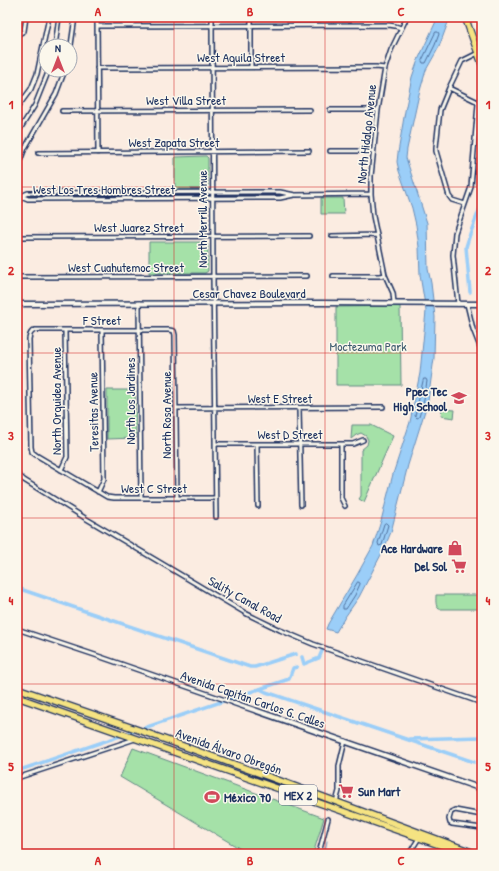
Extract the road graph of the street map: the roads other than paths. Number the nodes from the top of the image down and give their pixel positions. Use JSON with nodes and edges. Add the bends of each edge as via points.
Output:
{"nodes":[{"id":1,"x":26,"y":17,"type":"edge"},
{"id":2,"x":49,"y":17,"type":"edge"},
{"id":3,"x":59,"y":17,"type":"edge"},
{"id":4,"x":75,"y":17,"type":"edge"},
{"id":5,"x":97,"y":17,"type":"edge"},
{"id":6,"x":212,"y":17,"type":"edge"},
{"id":7,"x":251,"y":17,"type":"edge"},
{"id":8,"x":407,"y":17,"type":"edge"},
{"id":9,"x":466,"y":17,"type":"edge"},
{"id":10,"x":251,"y":25,"type":"junction"},
{"id":11,"x":97,"y":26,"type":"junction"},
{"id":12,"x":212,"y":26,"type":"junction"},
{"id":13,"x":401,"y":28,"type":"junction"},
{"id":14,"x":17,"y":35,"type":"edge"},
{"id":15,"x":56,"y":38,"type":"edge"},
{"id":16,"x":72,"y":38,"type":"edge"},
{"id":17,"x":478,"y":53,"type":"junction"},
{"id":18,"x":482,"y":64,"type":"edge"},
{"id":19,"x":212,"y":67,"type":"junction"},
{"id":20,"x":251,"y":67,"type":"junction"},
{"id":21,"x":97,"y":68,"type":"junction"},
{"id":22,"x":385,"y":68,"type":"junction"},
{"id":23,"x":46,"y":78,"type":"edge"},
{"id":24,"x":62,"y":78,"type":"edge"},
{"id":25,"x":449,"y":88,"type":"junction"},
{"id":26,"x":17,"y":108,"type":"edge"},
{"id":27,"x":212,"y":110,"type":"junction"},
{"id":28,"x":310,"y":110,"type":"dead end"},
{"id":29,"x":330,"y":110,"type":"dead end"},
{"id":30,"x":378,"y":110,"type":"junction"},
{"id":31,"x":62,"y":111,"type":"dead end"},
{"id":32,"x":98,"y":111,"type":"junction"},
{"id":33,"x":17,"y":134,"type":"edge"},
{"id":34,"x":310,"y":151,"type":"dead end"},
{"id":35,"x":330,"y":151,"type":"dead end"},
{"id":36,"x":98,"y":152,"type":"junction"},
{"id":37,"x":212,"y":152,"type":"junction"},
{"id":38,"x":373,"y":152,"type":"junction"},
{"id":39,"x":38,"y":153,"type":"dead end"},
{"id":40,"x":17,"y":169,"type":"edge"},
{"id":41,"x":212,"y":192,"type":"junction"},
{"id":42,"x":371,"y":194,"type":"junction"},
{"id":43,"x":295,"y":195,"type":"junction"},
{"id":44,"x":21,"y":196,"type":"junction"},
{"id":45,"x":213,"y":199,"type":"junction"},
{"id":46,"x":465,"y":204,"type":"junction"},
{"id":47,"x":17,"y":206,"type":"edge"},
{"id":48,"x":377,"y":235,"type":"junction"},
{"id":49,"x":309,"y":236,"type":"dead end"},
{"id":50,"x":332,"y":236,"type":"dead end"},
{"id":51,"x":17,"y":237,"type":"edge"},
{"id":52,"x":213,"y":237,"type":"junction"},
{"id":53,"x":385,"y":275,"type":"junction"},
{"id":54,"x":213,"y":276,"type":"junction"},
{"id":55,"x":307,"y":276,"type":"dead end"},
{"id":56,"x":333,"y":276,"type":"dead end"},
{"id":57,"x":17,"y":277,"type":"edge"},
{"id":58,"x":139,"y":303,"type":"junction"},
{"id":59,"x":213,"y":303,"type":"junction"},
{"id":60,"x":394,"y":303,"type":"junction"},
{"id":61,"x":17,"y":304,"type":"edge"},
{"id":62,"x":458,"y":304,"type":"junction"},
{"id":63,"x":467,"y":304,"type":"junction"},
{"id":64,"x":482,"y":304,"type":"edge"},
{"id":65,"x":65,"y":330,"type":"junction"},
{"id":66,"x":102,"y":330,"type":"junction"},
{"id":67,"x":139,"y":330,"type":"junction"},
{"id":68,"x":174,"y":331,"type":"joint"},
{"id":69,"x":482,"y":352,"type":"edge"},
{"id":70,"x":383,"y":407,"type":"dead end"},
{"id":71,"x":176,"y":408,"type":"junction"},
{"id":72,"x":215,"y":408,"type":"junction"},
{"id":73,"x":299,"y":408,"type":"junction"},
{"id":74,"x":363,"y":440,"type":"dead end"},
{"id":75,"x":216,"y":444,"type":"junction"},
{"id":76,"x":257,"y":444,"type":"junction"},
{"id":77,"x":300,"y":444,"type":"junction"},
{"id":78,"x":341,"y":444,"type":"junction"},
{"id":79,"x":32,"y":452,"type":"joint"},
{"id":80,"x":61,"y":470,"type":"junction"},
{"id":81,"x":17,"y":474,"type":"edge"},
{"id":82,"x":98,"y":492,"type":"junction"},
{"id":83,"x":141,"y":498,"type":"junction"},
{"id":84,"x":177,"y":498,"type":"junction"},
{"id":85,"x":216,"y":498,"type":"junction"},
{"id":86,"x":258,"y":506,"type":"dead end"},
{"id":87,"x":301,"y":506,"type":"dead end"},
{"id":88,"x":345,"y":506,"type":"dead end"},
{"id":89,"x":216,"y":517,"type":"dead end"},
{"id":90,"x":17,"y":629,"type":"edge"},
{"id":91,"x":17,"y":688,"type":"edge"},
{"id":92,"x":17,"y":697,"type":"edge"},
{"id":93,"x":234,"y":703,"type":"joint"},
{"id":94,"x":482,"y":703,"type":"edge"},
{"id":95,"x":133,"y":738,"type":"junction"},
{"id":96,"x":345,"y":741,"type":"junction"},
{"id":97,"x":17,"y":778,"type":"edge"},
{"id":98,"x":482,"y":789,"type":"edge"},
{"id":99,"x":335,"y":805,"type":"junction"},
{"id":100,"x":482,"y":815,"type":"edge"},
{"id":101,"x":328,"y":819,"type":"dead end"},
{"id":102,"x":482,"y":828,"type":"edge"},
{"id":103,"x":419,"y":838,"type":"junction"},
{"id":104,"x":318,"y":854,"type":"edge"},
{"id":105,"x":409,"y":854,"type":"edge"},
{"id":106,"x":464,"y":854,"type":"edge"},
{"id":107,"x":477,"y":854,"type":"edge"}],
"edges":[{"from":1,"to":14,"type":"street","via":[[24,31]]},
{"from":2,"to":26,"type":"street","via":[[37,74],[31,89]]},
{"from":3,"to":15,"type":"street"},
{"from":4,"to":16,"type":"street"},
{"from":5,"to":11,"type":"street"},
{"from":6,"to":12,"type":"street","name":"North Merrill Avenue"},
{"from":7,"to":10,"type":"street"},
{"from":8,"to":13,"type":"street","name":"North Hidalgo Avenue"},
{"from":9,"to":17,"type":"highway"},
{"from":10,"to":12,"type":"street"},
{"from":10,"to":13,"type":"street","via":[[389,25]]},
{"from":10,"to":20,"type":"street"},
{"from":11,"to":12,"type":"street"},
{"from":11,"to":21,"type":"street"},
{"from":12,"to":19,"type":"street","name":"North Merrill Avenue"},
{"from":13,"to":22,"type":"street","name":"North Hidalgo Avenue"},
{"from":17,"to":18,"type":"highway"},
{"from":17,"to":25,"type":"street","via":[[462,61]]},
{"from":19,"to":20,"type":"street","name":"West Aquila Street"},
{"from":19,"to":21,"type":"street","name":"West Aquila Street"},
{"from":19,"to":27,"type":"street","name":"North Merrill Avenue"},
{"from":20,"to":22,"type":"street","name":"West Aquila Street"},
{"from":21,"to":32,"type":"street"},
{"from":22,"to":30,"type":"street","name":"North Hidalgo Avenue"},
{"from":23,"to":33,"type":"street","via":[[35,106]]},
{"from":24,"to":40,"type":"street","via":[[56,94],[25,148]]},
{"from":25,"to":46,"type":"street","via":[[440,110],[436,151],[449,196],[452,200]]},
{"from":25,"to":46,"type":"street","via":[[478,104],[471,187]]},
{"from":27,"to":28,"type":"street","name":"West Villa Street"},
{"from":27,"to":32,"type":"street","name":"West Villa Street"},
{"from":27,"to":37,"type":"street","name":"North Merrill Avenue"},
{"from":29,"to":30,"type":"street"},
{"from":30,"to":38,"type":"street","name":"North Hidalgo Avenue"},
{"from":31,"to":32,"type":"street","name":"West Villa Street"},
{"from":32,"to":36,"type":"street"},
{"from":34,"to":37,"type":"street","name":"West Zapata Street"},
{"from":35,"to":38,"type":"street"},
{"from":36,"to":37,"type":"street","name":"West Zapata Street"},
{"from":36,"to":39,"type":"street","name":"West Zapata Street"},
{"from":37,"to":41,"type":"street","name":"North Merrill Avenue"},
{"from":38,"to":42,"type":"street","name":"North Hidalgo Avenue"},
{"from":41,"to":43,"type":"street","name":"West Los Tres Hombres Street","via":[[280,192]]},
{"from":41,"to":44,"type":"street","name":"West Los Tres Hombres Street","via":[[28,193]]},
{"from":41,"to":45,"type":"street","name":"North Merrill Avenue"},
{"from":42,"to":43,"type":"street","name":"West Los Tres Hombres Street"},
{"from":42,"to":48,"type":"street","name":"North Hidalgo Avenue"},
{"from":43,"to":45,"type":"street","name":"West Los Tres Hombres Street","via":[[280,198]]},
{"from":44,"to":45,"type":"street","name":"West Los Tres Hombres Street","via":[[28,199]]},
{"from":44,"to":47,"type":"street"},
{"from":45,"to":52,"type":"street","name":"North Merrill Avenue"},
{"from":46,"to":62,"type":"street","via":[[454,240]]},
{"from":48,"to":50,"type":"street"},
{"from":48,"to":53,"type":"street","name":"North Hidalgo Avenue"},
{"from":49,"to":52,"type":"street","name":"West Juarez Street"},
{"from":51,"to":52,"type":"street","name":"West Juarez Street"},
{"from":52,"to":54,"type":"street","name":"North Merrill Avenue"},
{"from":53,"to":56,"type":"street"},
{"from":53,"to":60,"type":"street","name":"North Hidalgo Avenue","via":[[393,293]]},
{"from":54,"to":55,"type":"street","name":"West Cuahutemoc Street"},
{"from":54,"to":57,"type":"street","name":"West Cuahutemoc Street"},
{"from":54,"to":59,"type":"street","name":"North Merrill Avenue"},
{"from":58,"to":59,"type":"street","name":"Cesar Chavez Boulevard"},
{"from":58,"to":61,"type":"street","name":"Cesar Chavez Boulevard"},
{"from":58,"to":67,"type":"street","name":"North Los Jardines"},
{"from":59,"to":60,"type":"street","name":"Cesar Chavez Boulevard"},
{"from":59,"to":72,"type":"street","name":"North Merrill Avenue"},
{"from":60,"to":62,"type":"street","name":"Cesar Chavez Boulevard"},
{"from":62,"to":63,"type":"street","name":"Cesar Chavez Boulevard"},
{"from":63,"to":64,"type":"street","name":"Cesar Chavez Boulevard"},
{"from":63,"to":69,"type":"street"},
{"from":65,"to":66,"type":"street","name":"F Street"},
{"from":65,"to":79,"type":"street","name":"F Street","via":[[35,330],[30,333]]},
{"from":65,"to":80,"type":"street","name":"North Orquidea Avenue","via":[[67,457]]},
{"from":66,"to":67,"type":"street","name":"F Street"},
{"from":66,"to":82,"type":"street","name":"Teresitas Avenue","via":[[104,479]]},
{"from":67,"to":68,"type":"street","name":"F Street"},
{"from":67,"to":83,"type":"street","name":"North Los Jardines"},
{"from":68,"to":71,"type":"street","name":"North Rosa Avenue"},
{"from":70,"to":73,"type":"street","name":"West E Street"},
{"from":71,"to":72,"type":"street","name":"West E Street"},
{"from":71,"to":84,"type":"street","name":"North Rosa Avenue"},
{"from":72,"to":73,"type":"street","name":"West E Street"},
{"from":72,"to":75,"type":"street","name":"North Merrill Avenue"},
{"from":73,"to":77,"type":"street"},
{"from":74,"to":78,"type":"street","name":"West D Street"},
{"from":75,"to":76,"type":"street","name":"West D Street"},
{"from":75,"to":85,"type":"street","name":"North Merrill Avenue"},
{"from":76,"to":77,"type":"street","name":"West D Street"},
{"from":76,"to":86,"type":"street"},
{"from":77,"to":78,"type":"street","name":"West D Street"},
{"from":77,"to":87,"type":"street"},
{"from":78,"to":88,"type":"street","via":[[341,498]]},
{"from":79,"to":80,"type":"street","name":"West C Street"},
{"from":80,"to":82,"type":"street","name":"West C Street"},
{"from":81,"to":94,"type":"street","name":"Sality Canal Road","via":[[247,614],[313,644]]},
{"from":82,"to":83,"type":"street","name":"West C Street","via":[[114,498]]},
{"from":83,"to":84,"type":"street","name":"West C Street"},
{"from":84,"to":85,"type":"street","name":"West C Street"},
{"from":85,"to":89,"type":"street","name":"North Merrill Avenue"},
{"from":90,"to":93,"type":"street","name":"Avenida Capitán Carlos G. Calles"},
{"from":91,"to":99,"type":"highway","name":"Avenida Álvaro Obregón","number":"MEX 2","via":[[275,779]]},
{"from":92,"to":95,"type":"highway","name":"Avenida Álvaro Obregón","number":"MEX 2"},
{"from":93,"to":96,"type":"street","name":"Avenida Capitán Carlos G. Calles"},
{"from":95,"to":97,"type":"street"},
{"from":95,"to":99,"type":"highway","name":"Avenida Álvaro Obregón","number":"MEX 2"},
{"from":96,"to":98,"type":"street","name":"Avenida Capitán Carlos G. Calles"},
{"from":96,"to":99,"type":"street","via":[[339,766],[339,791]]},
{"from":99,"to":103,"type":"highway","name":"Avenida Álvaro Obregón","number":"MEX 2"},
{"from":99,"to":107,"type":"highway","name":"Avenida Álvaro Obregón","number":"MEX 2"},
{"from":100,"to":102,"type":"street","via":[[455,810],[451,812],[449,819],[452,824]]},
{"from":101,"to":104,"type":"street"},
{"from":103,"to":105,"type":"street"},
{"from":103,"to":106,"type":"highway","name":"Avenida Álvaro Obregón","number":"MEX 2"}]}
